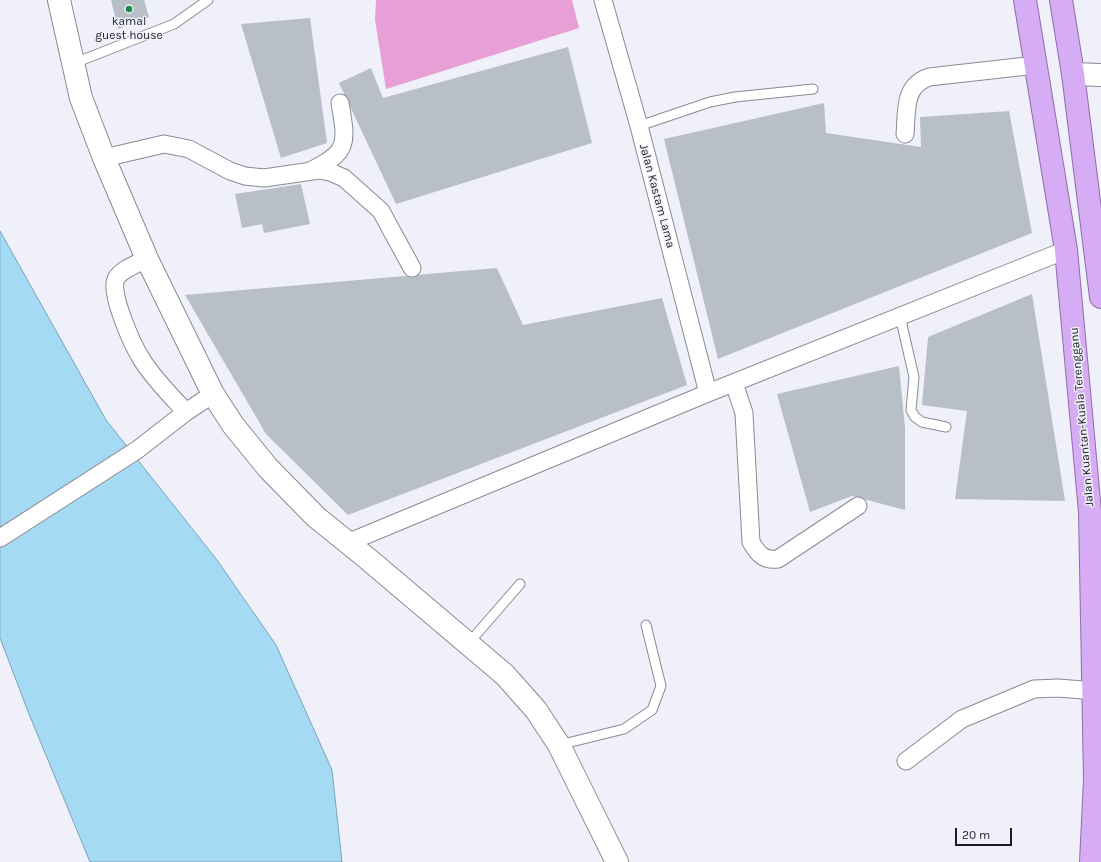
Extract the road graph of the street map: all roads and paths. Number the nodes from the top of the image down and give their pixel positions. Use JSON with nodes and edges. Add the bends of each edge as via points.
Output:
{"nodes":[{"id":1,"x":59,"y":0,"type":"edge"},
{"id":2,"x":208,"y":0,"type":"edge"},
{"id":3,"x":603,"y":0,"type":"edge"},
{"id":4,"x":1025,"y":0,"type":"edge"},
{"id":5,"x":1061,"y":0,"type":"edge"},
{"id":6,"x":72,"y":64,"type":"junction"},
{"id":7,"x":1036,"y":65,"type":"junction"},
{"id":8,"x":1073,"y":74,"type":"junction"},
{"id":9,"x":1101,"y":75,"type":"edge"},
{"id":10,"x":813,"y":89,"type":"dead end"},
{"id":11,"x":340,"y":103,"type":"dead end"},
{"id":12,"x":638,"y":126,"type":"junction"},
{"id":13,"x":905,"y":134,"type":"dead end"},
{"id":14,"x":104,"y":158,"type":"junction"},
{"id":15,"x":306,"y":172,"type":"junction"},
{"id":16,"x":1066,"y":250,"type":"junction"},
{"id":17,"x":147,"y":259,"type":"junction"},
{"id":18,"x":412,"y":268,"type":"dead end"},
{"id":19,"x":1101,"y":298,"type":"edge"},
{"id":20,"x":900,"y":316,"type":"junction"},
{"id":21,"x":734,"y":383,"type":"junction"},
{"id":22,"x":708,"y":393,"type":"junction"},
{"id":23,"x":213,"y":394,"type":"junction"},
{"id":24,"x":186,"y":412,"type":"junction"},
{"id":25,"x":946,"y":427,"type":"dead end"},
{"id":26,"x":858,"y":506,"type":"dead end"},
{"id":27,"x":0,"y":538,"type":"edge"},
{"id":28,"x":347,"y":543,"type":"junction"},
{"id":29,"x":520,"y":584,"type":"dead end"},
{"id":30,"x":646,"y":625,"type":"dead end"},
{"id":31,"x":468,"y":644,"type":"junction"},
{"id":32,"x":1095,"y":691,"type":"junction"},
{"id":33,"x":559,"y":745,"type":"junction"},
{"id":34,"x":906,"y":761,"type":"dead end"},
{"id":35,"x":617,"y":862,"type":"edge"},
{"id":36,"x":1091,"y":862,"type":"edge"}],
"edges":[{"from":1,"to":6,"type":"street"},
{"from":2,"to":6,"type":"lane","via":[[174,24]]},
{"from":3,"to":12,"type":"street","name":"Jalan Kastam Lama"},
{"from":4,"to":7,"type":"highway","name":"Jalan Kuantan-Kuala Terengganu"},
{"from":5,"to":8,"type":"highway"},
{"from":6,"to":14,"type":"street","via":[[81,98]]},
{"from":7,"to":13,"type":"street","via":[[919,80],[908,96]]},
{"from":7,"to":16,"type":"highway","name":"Jalan Kuantan-Kuala Terengganu"},
{"from":8,"to":9,"type":"street"},
{"from":8,"to":19,"type":"highway"},
{"from":10,"to":12,"type":"lane","via":[[710,102]]},
{"from":11,"to":15,"type":"street","via":[[346,137],[338,153],[330,161]]},
{"from":12,"to":22,"type":"street","name":"Jalan Kastam Lama"},
{"from":14,"to":15,"type":"street","via":[[164,144],[189,149],[230,171],[245,176],[264,178]]},
{"from":14,"to":17,"type":"street"},
{"from":15,"to":18,"type":"street","via":[[319,170],[344,178],[381,211]]},
{"from":16,"to":20,"type":"street"},
{"from":16,"to":32,"type":"highway","name":"Jalan Kuantan-Kuala Terengganu","via":[[1090,512]]},
{"from":17,"to":23,"type":"street"},
{"from":17,"to":24,"type":"street","via":[[122,272],[116,279],[115,290],[119,309],[141,359]]},
{"from":20,"to":21,"type":"street"},
{"from":20,"to":25,"type":"lane","via":[[914,377],[911,410],[914,417],[922,422]]},
{"from":21,"to":22,"type":"street"},
{"from":21,"to":26,"type":"street","via":[[744,413],[751,542],[756,552],[763,558],[778,559]]},
{"from":22,"to":28,"type":"street"},
{"from":23,"to":24,"type":"street"},
{"from":23,"to":28,"type":"street","via":[[233,425],[268,468],[316,517]]},
{"from":24,"to":27,"type":"street","via":[[138,450]]},
{"from":28,"to":31,"type":"street"},
{"from":29,"to":31,"type":"lane"},
{"from":30,"to":33,"type":"lane","via":[[661,686],[652,710],[624,729]]},
{"from":31,"to":33,"type":"street","via":[[505,675],[536,710]]},
{"from":32,"to":34,"type":"street","via":[[1034,689],[962,719]]},
{"from":32,"to":36,"type":"highway","name":"Jalan Kuantan-Kuala Terengganu","via":[[1095,780]]},
{"from":33,"to":35,"type":"street"}]}
